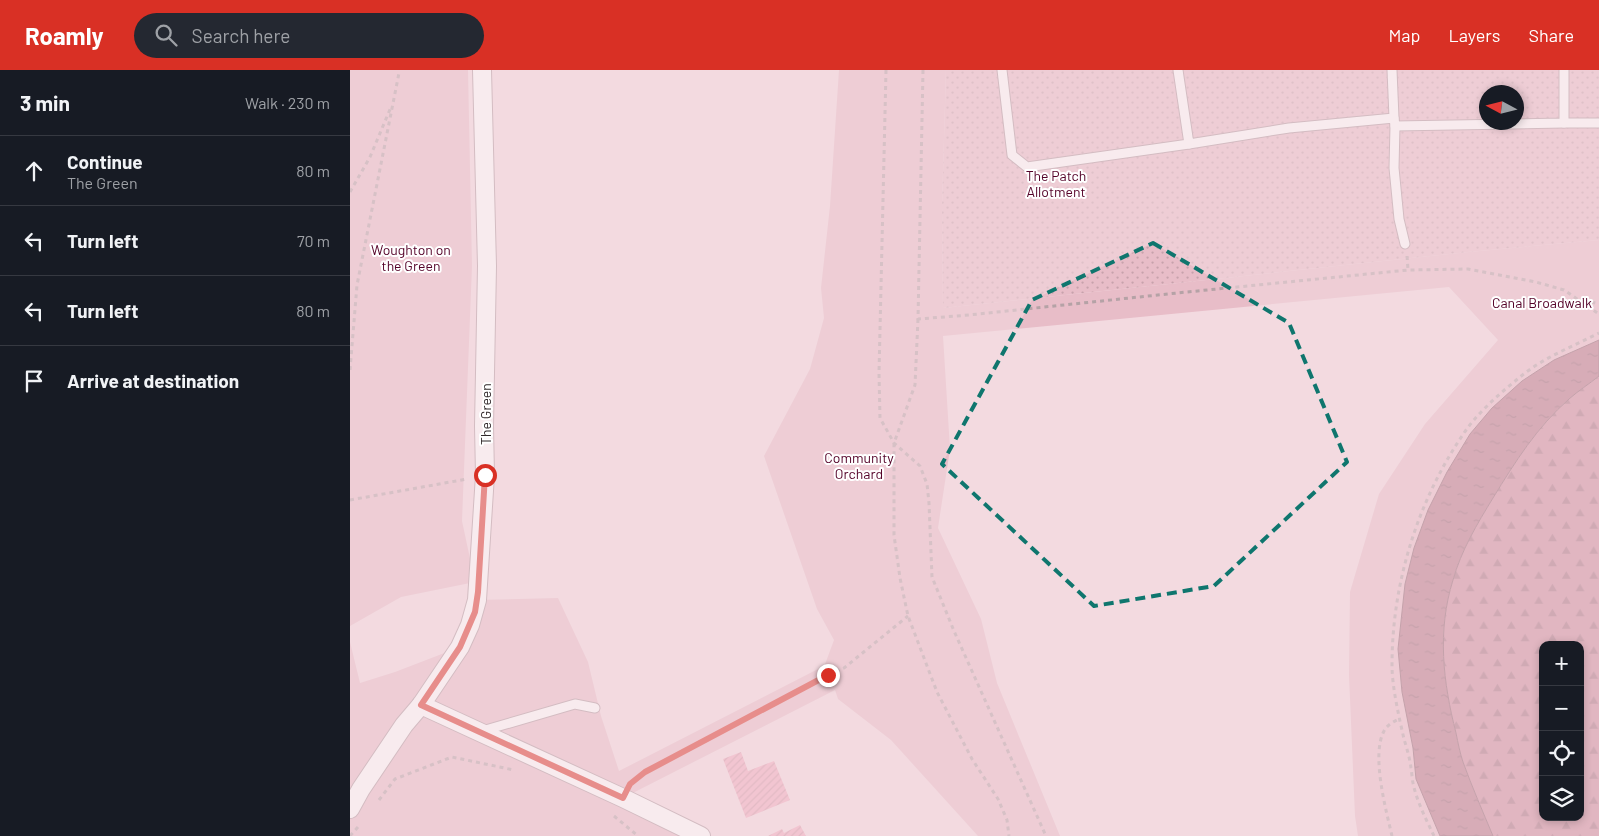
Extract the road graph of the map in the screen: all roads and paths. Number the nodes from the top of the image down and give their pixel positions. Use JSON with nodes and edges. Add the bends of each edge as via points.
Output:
{"nodes":[{"id":1,"x":482,"y":70,"type":"edge"},
{"id":2,"x":886,"y":70,"type":"edge"},
{"id":3,"x":923,"y":70,"type":"edge"},
{"id":4,"x":1002,"y":70,"type":"edge"},
{"id":5,"x":1178,"y":70,"type":"edge"},
{"id":6,"x":1392,"y":70,"type":"edge"},
{"id":7,"x":1564,"y":70,"type":"edge"},
{"id":8,"x":400,"y":72,"type":"edge"},
{"id":9,"x":1395,"y":122,"type":"junction"},
{"id":10,"x":1564,"y":122,"type":"junction"},
{"id":11,"x":1599,"y":123,"type":"edge"},
{"id":12,"x":1189,"y":144,"type":"junction"},
{"id":13,"x":350,"y":192,"type":"edge"},
{"id":14,"x":1405,"y":244,"type":"dead end"},
{"id":15,"x":1584,"y":303,"type":"junction"},
{"id":16,"x":1599,"y":304,"type":"edge"},
{"id":17,"x":1598,"y":313,"type":"edge"},
{"id":18,"x":918,"y":319,"type":"junction"},
{"id":19,"x":1599,"y":333,"type":"edge"},
{"id":20,"x":350,"y":370,"type":"edge"},
{"id":21,"x":894,"y":443,"type":"junction"},
{"id":22,"x":485,"y":475,"type":"junction"},
{"id":23,"x":350,"y":500,"type":"edge"},
{"id":24,"x":908,"y":616,"type":"junction"},
{"id":25,"x":421,"y":705,"type":"junction"},
{"id":26,"x":595,"y":708,"type":"dead end"},
{"id":27,"x":1399,"y":720,"type":"junction"},
{"id":28,"x":479,"y":732,"type":"junction"},
{"id":29,"x":518,"y":771,"type":"dead end"},
{"id":30,"x":623,"y":798,"type":"junction"},
{"id":31,"x":378,"y":800,"type":"dead end"},
{"id":32,"x":610,"y":813,"type":"dead end"},
{"id":33,"x":356,"y":816,"type":"edge"},
{"id":34,"x":350,"y":836,"type":"edge"},
{"id":35,"x":638,"y":836,"type":"edge"},
{"id":36,"x":701,"y":836,"type":"edge"},
{"id":37,"x":1009,"y":836,"type":"edge"},
{"id":38,"x":1046,"y":836,"type":"edge"},
{"id":39,"x":1392,"y":836,"type":"edge"},
{"id":40,"x":1434,"y":836,"type":"edge"}],
"edges":[{"from":1,"to":22,"type":"street","name":"The Green","via":[[487,266]]},
{"from":2,"to":21,"type":"path","via":[[879,397],[880,418]]},
{"from":3,"to":18,"type":"path"},
{"from":4,"to":12,"type":"lane","via":[[1012,155],[1028,167]]},
{"from":5,"to":12,"type":"lane"},
{"from":6,"to":9,"type":"lane"},
{"from":7,"to":10,"type":"lane"},
{"from":8,"to":13,"type":"path","via":[[393,102],[370,157]]},
{"from":8,"to":20,"type":"path","via":[[357,285]]},
{"from":9,"to":10,"type":"lane"},
{"from":9,"to":12,"type":"lane","via":[[1289,128]]},
{"from":9,"to":14,"type":"lane","via":[[1394,168]]},
{"from":10,"to":11,"type":"lane"},
{"from":15,"to":16,"type":"path"},
{"from":15,"to":17,"type":"path"},
{"from":15,"to":18,"type":"path","via":[[1564,290],[1536,282],[1468,269],[1443,269]]},
{"from":18,"to":21,"type":"path","via":[[915,384]]},
{"from":19,"to":27,"type":"path","via":[[1552,354],[1509,386],[1462,435],[1440,474],[1408,548],[1402,579],[1392,666]]},
{"from":21,"to":24,"type":"path","via":[[894,535]]},
{"from":21,"to":38,"type":"path","via":[[920,466],[927,484],[932,577]]},
{"from":22,"to":23,"type":"path"},
{"from":22,"to":25,"type":"street","name":"The Green","via":[[475,612],[460,647]]},
{"from":24,"to":30,"type":"path","via":[[844,668],[645,772],[630,784]]},
{"from":24,"to":37,"type":"path","via":[[937,692],[972,759],[998,799]]},
{"from":25,"to":28,"type":"street"},
{"from":25,"to":33,"type":"street","name":"The Green","via":[[361,789]]},
{"from":26,"to":28,"type":"lane","via":[[575,704]]},
{"from":27,"to":39,"type":"path","via":[[1384,730],[1380,757],[1382,791]]},
{"from":27,"to":40,"type":"path","via":[[1412,782]]},
{"from":28,"to":30,"type":"street"},
{"from":29,"to":31,"type":"path","via":[[452,757],[395,779]]},
{"from":30,"to":36,"type":"street"},
{"from":32,"to":35,"type":"path"},
{"from":33,"to":34,"type":"path"}]}
